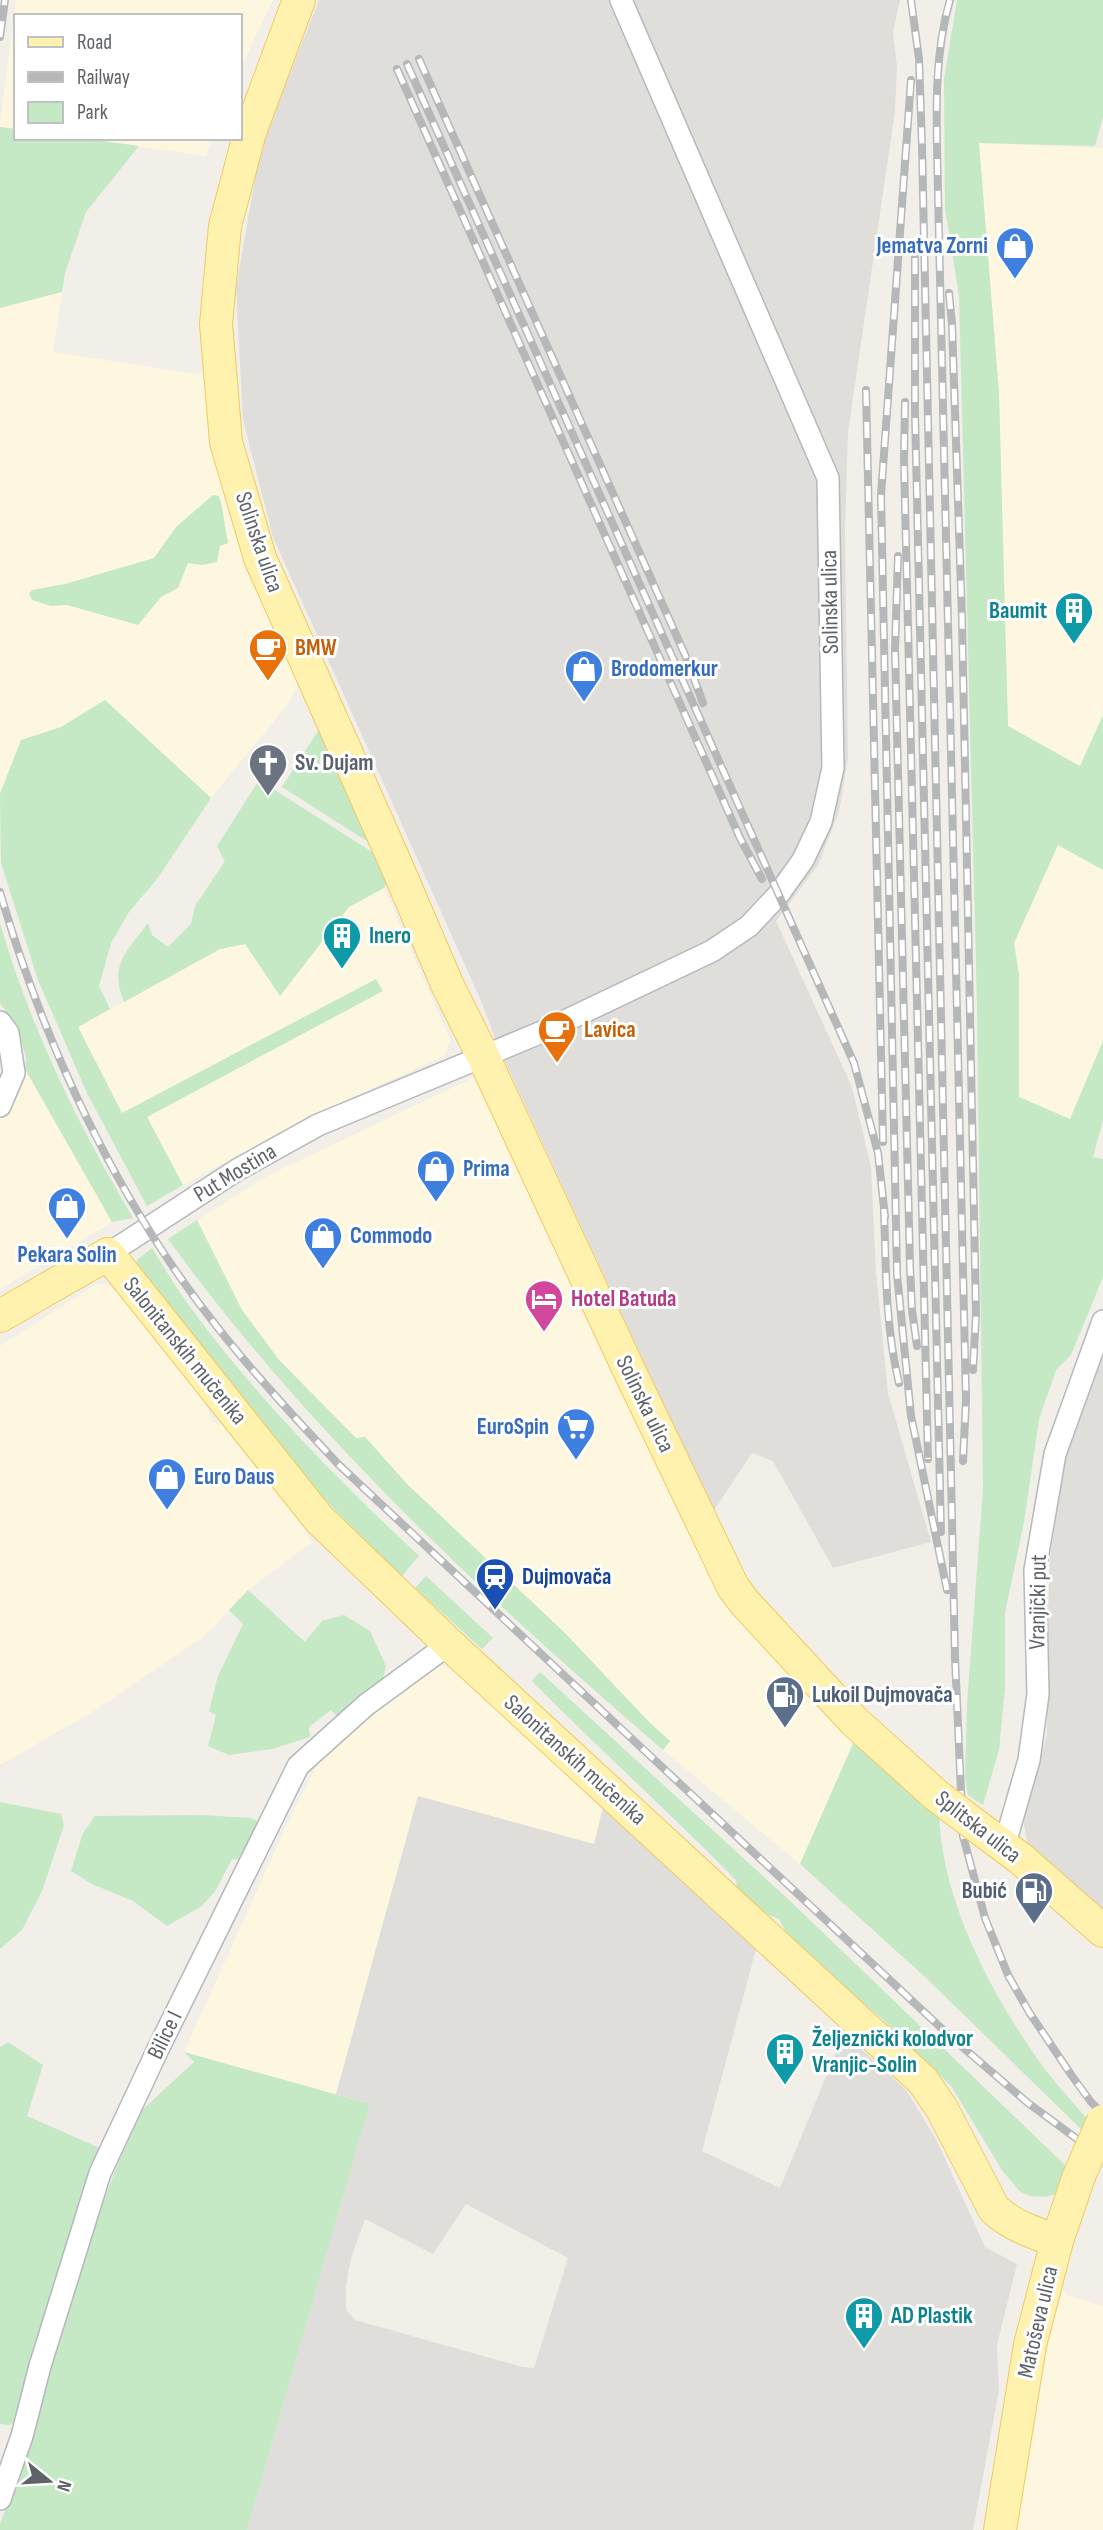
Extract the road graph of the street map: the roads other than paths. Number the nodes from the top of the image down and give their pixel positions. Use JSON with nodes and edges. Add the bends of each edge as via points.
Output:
{"nodes":[{"id":1,"x":299,"y":0,"type":"edge"},
{"id":2,"x":621,"y":0,"type":"edge"},
{"id":3,"x":0,"y":1022,"type":"edge"},
{"id":4,"x":483,"y":1056,"type":"junction"},
{"id":5,"x":0,"y":1106,"type":"edge"},
{"id":6,"x":108,"y":1254,"type":"junction"},
{"id":7,"x":0,"y":1316,"type":"edge"},
{"id":8,"x":1103,"y":1321,"type":"edge"},
{"id":9,"x":449,"y":1644,"type":"junction"},
{"id":10,"x":854,"y":1721,"type":"joint"},
{"id":11,"x":1004,"y":1847,"type":"junction"},
{"id":12,"x":1103,"y":1931,"type":"edge"},
{"id":13,"x":1103,"y":2121,"type":"edge"},
{"id":14,"x":1057,"y":2241,"type":"junction"},
{"id":15,"x":0,"y":2499,"type":"edge"},
{"id":16,"x":1000,"y":2530,"type":"edge"}],
"edges":[{"from":1,"to":4,"type":"main road","name":"Solinska ulica","via":[[250,132],[225,226],[216,324],[226,442],[260,558]]},
{"from":2,"to":4,"type":"street","name":"Solinska ulica","via":[[828,478],[833,768],[821,822],[803,860],[749,926],[712,951]]},
{"from":3,"to":5,"type":"street","via":[[8,1033],[14,1073]]},
{"from":4,"to":6,"type":"street","name":"Put Mostina","via":[[300,1135],[181,1204]]},
{"from":4,"to":10,"type":"main road","name":"Solinska ulica","via":[[733,1587]]},
{"from":6,"to":7,"type":"main road","name":"Put Mostina"},
{"from":6,"to":9,"type":"main road","name":"Salonitanskih mučenika","via":[[319,1519]]},
{"from":8,"to":11,"type":"street","name":"Vranjički put","via":[[1055,1454],[1035,1570],[1038,1694],[1029,1760]]},
{"from":9,"to":14,"type":"main road","name":"Salonitanskih mučenika","via":[[923,2081],[1002,2217]]},
{"from":9,"to":15,"type":"street","name":"Bilice I","via":[[366,1705],[298,1766],[100,2173]]},
{"from":10,"to":11,"type":"main road","name":"Splitska ulica","bridge":true,"via":[[936,1795]]},
{"from":11,"to":12,"type":"main road","name":"Splitska ulica"},
{"from":13,"to":14,"type":"main road","name":"Matoševa ulica","bridge":true},
{"from":14,"to":16,"type":"main road","name":"Matoševa ulica","via":[[1030,2344]]}]}
